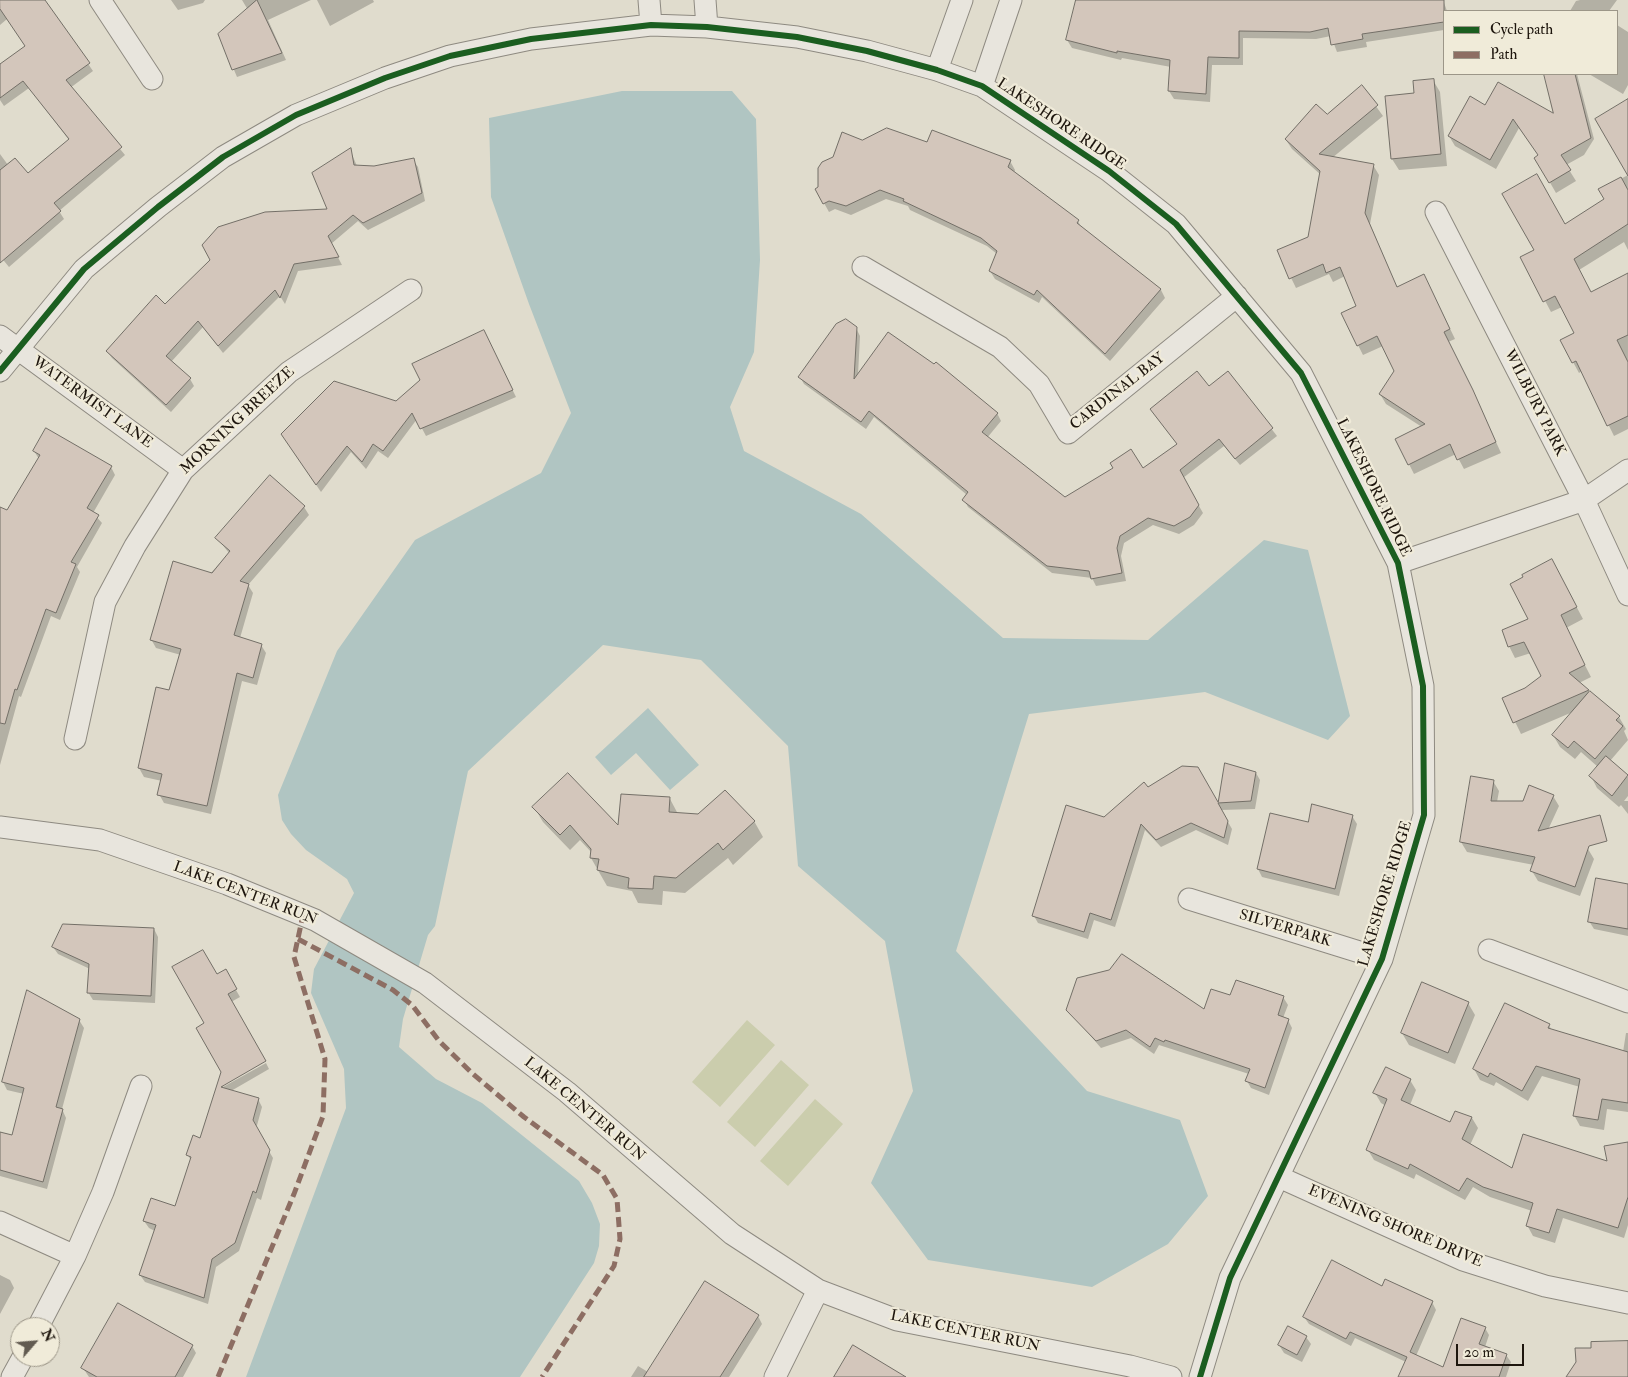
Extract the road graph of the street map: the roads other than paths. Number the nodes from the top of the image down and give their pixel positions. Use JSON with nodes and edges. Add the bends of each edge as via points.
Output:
{"nodes":[{"id":1,"x":100,"y":0,"type":"edge"},
{"id":2,"x":649,"y":0,"type":"edge"},
{"id":3,"x":705,"y":0,"type":"edge"},
{"id":4,"x":962,"y":0,"type":"edge"},
{"id":5,"x":1011,"y":0,"type":"edge"},
{"id":6,"x":650,"y":25,"type":"junction"},
{"id":7,"x":707,"y":27,"type":"junction"},
{"id":8,"x":937,"y":70,"type":"junction"},
{"id":9,"x":152,"y":79,"type":"dead end"},
{"id":10,"x":982,"y":86,"type":"junction"},
{"id":11,"x":1436,"y":212,"type":"dead end"},
{"id":12,"x":863,"y":267,"type":"dead end"},
{"id":13,"x":410,"y":290,"type":"dead end"},
{"id":14,"x":1237,"y":296,"type":"junction"},
{"id":15,"x":0,"y":336,"type":"edge"},
{"id":16,"x":18,"y":349,"type":"junction"},
{"id":17,"x":0,"y":371,"type":"edge"},
{"id":18,"x":183,"y":470,"type":"junction"},
{"id":19,"x":1628,"y":470,"type":"edge"},
{"id":20,"x":1584,"y":500,"type":"junction"},
{"id":21,"x":1398,"y":563,"type":"junction"},
{"id":22,"x":1628,"y":595,"type":"edge"},
{"id":23,"x":75,"y":739,"type":"dead end"},
{"id":24,"x":0,"y":827,"type":"edge"},
{"id":25,"x":1189,"y":899,"type":"dead end"},
{"id":26,"x":1489,"y":950,"type":"dead end"},
{"id":27,"x":1382,"y":959,"type":"junction"},
{"id":28,"x":1628,"y":1002,"type":"edge"},
{"id":29,"x":141,"y":1086,"type":"dead end"},
{"id":30,"x":1279,"y":1177,"type":"junction"},
{"id":31,"x":0,"y":1222,"type":"edge"},
{"id":32,"x":75,"y":1256,"type":"junction"},
{"id":33,"x":818,"y":1290,"type":"junction"},
{"id":34,"x":1628,"y":1303,"type":"edge"},
{"id":35,"x":43,"y":1317,"type":"edge"},
{"id":36,"x":775,"y":1377,"type":"edge"},
{"id":37,"x":1171,"y":1377,"type":"edge"},
{"id":38,"x":1200,"y":1377,"type":"edge"}],
"edges":[{"from":1,"to":9,"type":"street"},
{"from":2,"to":6,"type":"street"},
{"from":3,"to":7,"type":"street"},
{"from":4,"to":8,"type":"street"},
{"from":5,"to":10,"type":"street"},
{"from":6,"to":7,"type":"street","name":"LAKESHORE RIDGE"},
{"from":6,"to":16,"type":"street","name":"LAKESHORE RIDGE","via":[[531,39],[450,56],[296,115],[223,157],[84,269]]},
{"from":7,"to":8,"type":"street","name":"LAKESHORE RIDGE","via":[[796,36],[867,50]]},
{"from":8,"to":10,"type":"street","name":"LAKESHORE RIDGE"},
{"from":10,"to":14,"type":"street","name":"LAKESHORE RIDGE","via":[[1109,171],[1176,224]]},
{"from":11,"to":20,"type":"street","name":"WILBURY PARK"},
{"from":12,"to":14,"type":"street","name":"CARDINAL BAY","via":[[1000,347],[1039,384],[1068,433]]},
{"from":13,"to":18,"type":"street","name":"MORNING BREEZE","via":[[289,372]]},
{"from":14,"to":21,"type":"street","name":"LAKESHORE RIDGE","via":[[1301,373]]},
{"from":15,"to":16,"type":"street","name":"WATERMIST LANE"},
{"from":16,"to":17,"type":"street","name":"LAKESHORE RIDGE"},
{"from":16,"to":18,"type":"street","name":"WATERMIST LANE"},
{"from":18,"to":23,"type":"street","name":"MORNING BREEZE","via":[[135,546],[105,602]]},
{"from":19,"to":20,"type":"street"},
{"from":20,"to":21,"type":"street"},
{"from":20,"to":22,"type":"street","name":"WILBURY PARK"},
{"from":21,"to":27,"type":"street","name":"LAKESHORE RIDGE","via":[[1423,686],[1424,815]]},
{"from":24,"to":33,"type":"street","name":"LAKE CENTER RUN","via":[[100,840],[226,884],[315,920],[425,983],[567,1092],[732,1234]]},
{"from":25,"to":27,"type":"street","name":"SILVERPARK"},
{"from":26,"to":28,"type":"street"},
{"from":27,"to":30,"type":"street","name":"LAKESHORE RIDGE"},
{"from":29,"to":32,"type":"street","via":[[103,1192]]},
{"from":30,"to":34,"type":"street","name":"EVENING SHORE DRIVE","via":[[1464,1260],[1545,1286]]},
{"from":30,"to":38,"type":"street","name":"LAKESHORE RIDGE","via":[[1230,1278]]},
{"from":31,"to":32,"type":"street"},
{"from":32,"to":35,"type":"street"},
{"from":33,"to":36,"type":"street"},
{"from":33,"to":37,"type":"street","name":"LAKE CENTER RUN","via":[[897,1320]]}]}
